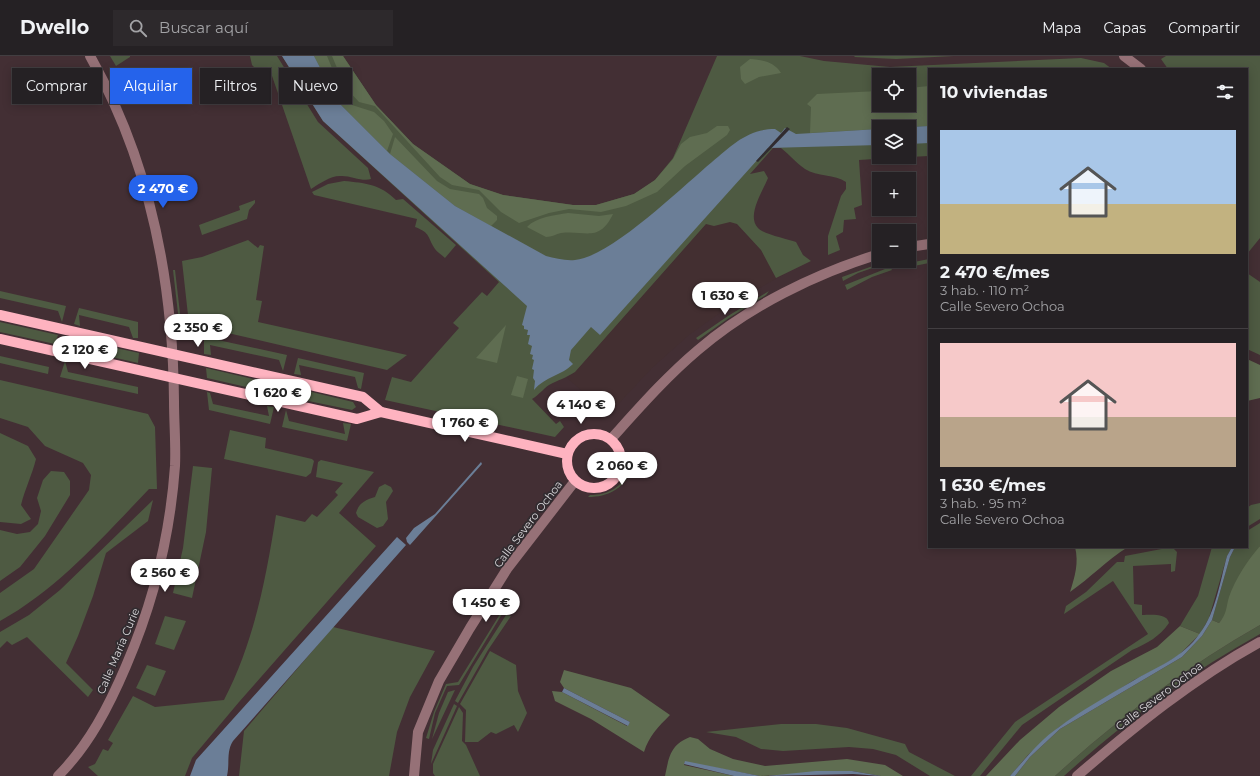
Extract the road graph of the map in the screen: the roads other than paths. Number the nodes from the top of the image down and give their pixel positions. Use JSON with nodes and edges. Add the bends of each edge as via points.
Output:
{"nodes":[{"id":1,"x":90,"y":56,"type":"edge"},
{"id":2,"x":1124,"y":56,"type":"edge"},
{"id":3,"x":1140,"y":68,"type":"edge"},
{"id":4,"x":928,"y":244,"type":"edge"},
{"id":5,"x":916,"y":246,"type":"edge"},
{"id":6,"x":872,"y":256,"type":"edge"},
{"id":7,"x":0,"y":315,"type":"edge"},
{"id":8,"x":0,"y":339,"type":"edge"},
{"id":9,"x":173,"y":354,"type":"junction"},
{"id":10,"x":174,"y":379,"type":"junction"},
{"id":11,"x":381,"y":412,"type":"junction"},
{"id":12,"x":611,"y":439,"type":"junction"},
{"id":13,"x":567,"y":454,"type":"junction"},
{"id":14,"x":575,"y":481,"type":"junction"},
{"id":15,"x":1260,"y":642,"type":"edge"},
{"id":16,"x":58,"y":776,"type":"edge"},
{"id":17,"x":414,"y":776,"type":"edge"},
{"id":18,"x":1077,"y":776,"type":"edge"}],
"edges":[{"from":1,"to":9,"type":"street","via":[[117,106],[147,190],[165,270]]},
{"from":2,"to":3,"type":"street"},
{"from":4,"to":5,"type":"street"},
{"from":6,"to":12,"type":"street","via":[[852,262],[792,290],[729,326],[671,374]]},
{"from":7,"to":9,"type":"main road"},
{"from":8,"to":10,"type":"main road"},
{"from":9,"to":10,"type":"street"},
{"from":9,"to":11,"type":"main road","via":[[363,397]]},
{"from":10,"to":11,"type":"main road","via":[[357,419]]},
{"from":10,"to":16,"type":"street","name":"Calle María Curie","via":[[175,467],[161,564],[150,606],[121,678],[102,716],[86,742]]},
{"from":11,"to":13,"type":"main road"},
{"from":12,"to":13,"type":"main road","via":[[595,433],[586,434],[577,439]]},
{"from":12,"to":14,"type":"main road","via":[[618,448],[621,458],[617,476],[602,487],[588,487]]},
{"from":13,"to":14,"type":"main road","via":[[567,469]]},
{"from":14,"to":17,"type":"street","name":"Calle Severo Ochoa","via":[[507,570],[439,681],[418,732]]},
{"from":15,"to":18,"type":"street","name":"Calle Severo Ochoa","via":[[1234,656],[1154,712]]}]}
